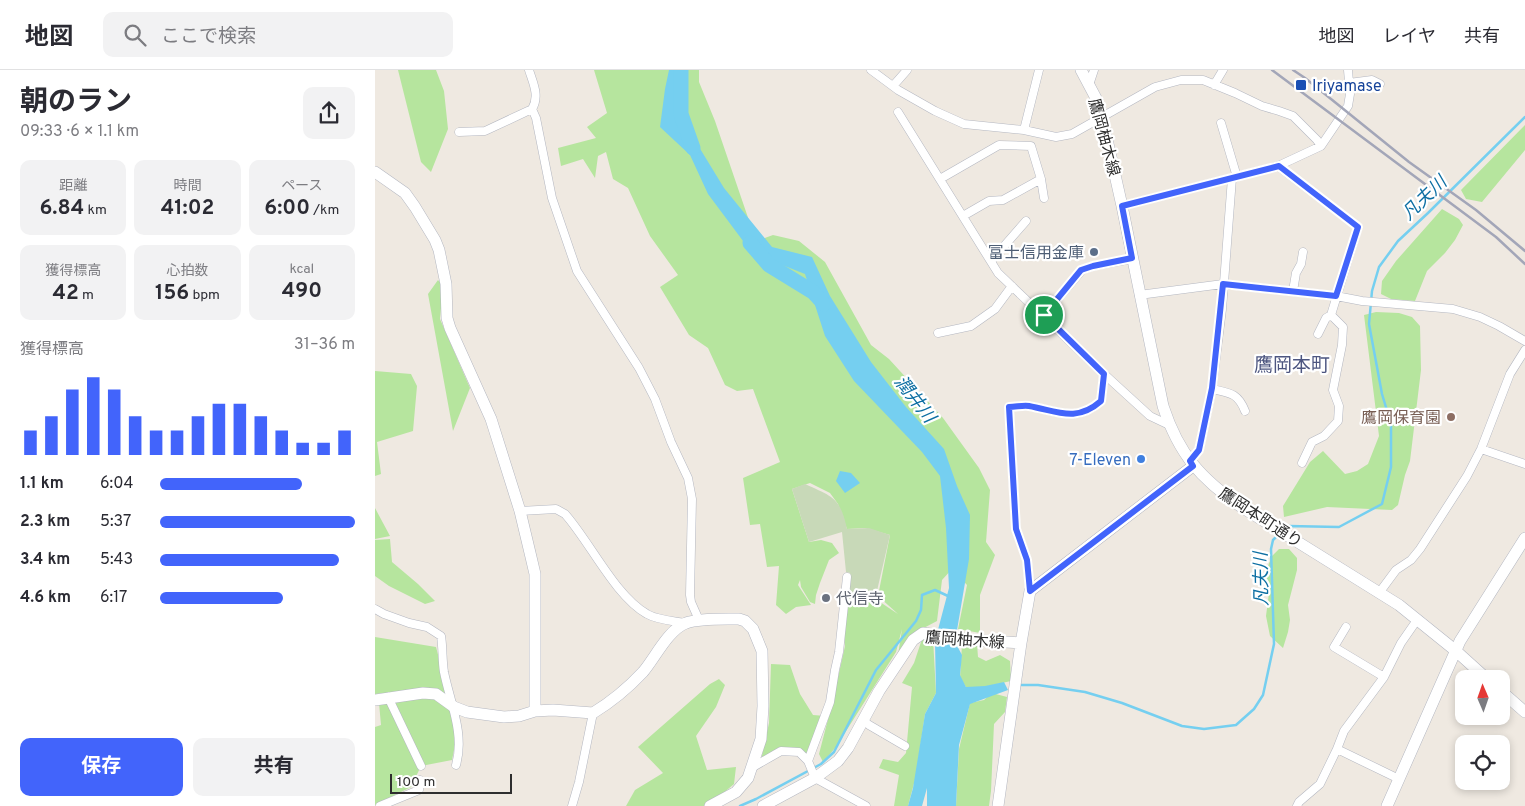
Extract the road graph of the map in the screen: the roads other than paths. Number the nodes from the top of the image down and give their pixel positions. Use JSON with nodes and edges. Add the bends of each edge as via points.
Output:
{"nodes":[{"id":1,"x":529,"y":70,"type":"edge"},
{"id":2,"x":871,"y":70,"type":"edge"},
{"id":3,"x":907,"y":70,"type":"edge"},
{"id":4,"x":1039,"y":70,"type":"edge"},
{"id":5,"x":1081,"y":70,"type":"edge"},
{"id":6,"x":1094,"y":70,"type":"edge"},
{"id":7,"x":1223,"y":70,"type":"edge"},
{"id":8,"x":1348,"y":70,"type":"edge"},
{"id":9,"x":1349,"y":83,"type":"junction"},
{"id":10,"x":1380,"y":84,"type":"dead end"},
{"id":11,"x":1089,"y":85,"type":"junction"},
{"id":12,"x":1214,"y":85,"type":"junction"},
{"id":13,"x":893,"y":86,"type":"junction"},
{"id":14,"x":532,"y":109,"type":"junction"},
{"id":15,"x":898,"y":112,"type":"dead end"},
{"id":16,"x":1102,"y":117,"type":"junction"},
{"id":17,"x":1221,"y":123,"type":"dead end"},
{"id":18,"x":1024,"y":130,"type":"junction"},
{"id":19,"x":459,"y":132,"type":"dead end"},
{"id":20,"x":1321,"y":146,"type":"junction"},
{"id":21,"x":1279,"y":166,"type":"junction"},
{"id":22,"x":375,"y":172,"type":"edge"},
{"id":23,"x":1234,"y":177,"type":"junction"},
{"id":24,"x":940,"y":179,"type":"junction"},
{"id":25,"x":1041,"y":179,"type":"junction"},
{"id":26,"x":1044,"y":198,"type":"dead end"},
{"id":27,"x":1122,"y":206,"type":"junction"},
{"id":28,"x":963,"y":216,"type":"junction"},
{"id":29,"x":1026,"y":221,"type":"dead end"},
{"id":30,"x":1303,"y":252,"type":"dead end"},
{"id":31,"x":1132,"y":258,"type":"junction"},
{"id":32,"x":991,"y":261,"type":"junction"},
{"id":33,"x":1223,"y":284,"type":"junction"},
{"id":34,"x":1012,"y":286,"type":"junction"},
{"id":35,"x":1293,"y":291,"type":"junction"},
{"id":36,"x":1139,"y":295,"type":"junction"},
{"id":37,"x":1336,"y":296,"type":"junction"},
{"id":38,"x":1044,"y":315,"type":"junction"},
{"id":39,"x":1331,"y":315,"type":"junction"},
{"id":40,"x":938,"y":333,"type":"dead end"},
{"id":41,"x":1318,"y":334,"type":"dead end"},
{"id":42,"x":1525,"y":341,"type":"edge"},
{"id":43,"x":1525,"y":350,"type":"edge"},
{"id":44,"x":1104,"y":374,"type":"junction"},
{"id":45,"x":1212,"y":388,"type":"junction"},
{"id":46,"x":1245,"y":411,"type":"dead end"},
{"id":47,"x":1169,"y":425,"type":"junction"},
{"id":48,"x":1481,"y":449,"type":"junction"},
{"id":49,"x":1302,"y":463,"type":"dead end"},
{"id":50,"x":1191,"y":464,"type":"junction"},
{"id":51,"x":1525,"y":464,"type":"edge"},
{"id":52,"x":520,"y":511,"type":"junction"},
{"id":53,"x":1525,"y":538,"type":"edge"},
{"id":54,"x":847,"y":577,"type":"dead end"},
{"id":55,"x":1030,"y":591,"type":"junction"},
{"id":56,"x":1379,"y":593,"type":"junction"},
{"id":57,"x":375,"y":609,"type":"edge"},
{"id":58,"x":699,"y":620,"type":"junction"},
{"id":59,"x":1417,"y":620,"type":"junction"},
{"id":60,"x":685,"y":623,"type":"junction"},
{"id":61,"x":1345,"y":628,"type":"dead end"},
{"id":62,"x":1021,"y":643,"type":"junction"},
{"id":63,"x":1456,"y":651,"type":"junction"},
{"id":64,"x":1477,"y":670,"type":"edge"},
{"id":65,"x":1384,"y":677,"type":"junction"},
{"id":66,"x":388,"y":697,"type":"junction"},
{"id":67,"x":1510,"y":699,"type":"edge"},
{"id":68,"x":375,"y":700,"type":"edge"},
{"id":69,"x":453,"y":707,"type":"junction"},
{"id":70,"x":535,"y":711,"type":"junction"},
{"id":71,"x":1525,"y":712,"type":"edge"},
{"id":72,"x":593,"y":713,"type":"junction"},
{"id":73,"x":863,"y":720,"type":"junction"},
{"id":74,"x":905,"y":746,"type":"dead end"},
{"id":75,"x":1337,"y":749,"type":"junction"},
{"id":76,"x":808,"y":761,"type":"junction"},
{"id":77,"x":456,"y":765,"type":"dead end"},
{"id":78,"x":421,"y":766,"type":"dead end"},
{"id":79,"x":753,"y":767,"type":"junction"},
{"id":80,"x":815,"y":778,"type":"junction"},
{"id":81,"x":420,"y":780,"type":"dead end"},
{"id":82,"x":1399,"y":780,"type":"junction"},
{"id":83,"x":863,"y":805,"type":"edge"},
{"id":84,"x":380,"y":806,"type":"edge"},
{"id":85,"x":572,"y":806,"type":"edge"},
{"id":86,"x":710,"y":806,"type":"edge"},
{"id":87,"x":763,"y":806,"type":"edge"},
{"id":88,"x":998,"y":806,"type":"edge"},
{"id":89,"x":1297,"y":806,"type":"edge"},
{"id":90,"x":1387,"y":806,"type":"edge"}],
"edges":[{"from":1,"to":14,"type":"street","via":[[536,94]]},
{"from":2,"to":13,"type":"street"},
{"from":3,"to":13,"type":"street"},
{"from":4,"to":18,"type":"street"},
{"from":5,"to":11,"type":"street","name":"鷹岡柚木線"},
{"from":6,"to":11,"type":"street"},
{"from":7,"to":12,"type":"street"},
{"from":8,"to":9,"type":"street"},
{"from":9,"to":10,"type":"street","via":[[1372,80]]},
{"from":9,"to":20,"type":"street","via":[[1349,106]]},
{"from":11,"to":16,"type":"street","name":"鷹岡柚木線"},
{"from":12,"to":16,"type":"street","via":[[1203,80],[1181,80],[1155,87]]},
{"from":12,"to":20,"type":"street","via":[[1293,116]]},
{"from":13,"to":18,"type":"street","via":[[963,124]]},
{"from":14,"to":19,"type":"street","via":[[485,131]]},
{"from":14,"to":58,"type":"street","via":[[552,198],[577,271],[639,368],[688,478],[692,499],[690,595]]},
{"from":15,"to":24,"type":"street"},
{"from":16,"to":18,"type":"street","via":[[1072,134],[1057,137]]},
{"from":16,"to":27,"type":"street","name":"鷹岡柚木線"},
{"from":17,"to":23,"type":"street"},
{"from":20,"to":21,"type":"street"},
{"from":21,"to":23,"type":"street"},
{"from":21,"to":37,"type":"street","via":[[1358,227]]},
{"from":22,"to":52,"type":"street","via":[[405,193],[435,240],[450,328],[491,419]]},
{"from":23,"to":27,"type":"street"},
{"from":23,"to":33,"type":"street"},
{"from":24,"to":25,"type":"street","via":[[999,145],[1031,146]]},
{"from":24,"to":28,"type":"street"},
{"from":25,"to":26,"type":"street"},
{"from":25,"to":28,"type":"street","via":[[1003,200],[989,201]]},
{"from":27,"to":31,"type":"street","name":"鷹岡本町通り"},
{"from":28,"to":32,"type":"street"},
{"from":29,"to":32,"type":"street"},
{"from":30,"to":35,"type":"street","via":[[1295,273]]},
{"from":31,"to":36,"type":"street","name":"鷹岡本町通り"},
{"from":31,"to":38,"type":"street","via":[[1081,270]]},
{"from":32,"to":34,"type":"street"},
{"from":33,"to":35,"type":"street"},
{"from":33,"to":36,"type":"street"},
{"from":33,"to":45,"type":"street"},
{"from":34,"to":38,"type":"street"},
{"from":34,"to":40,"type":"street","via":[[995,308],[971,326]]},
{"from":35,"to":37,"type":"street"},
{"from":36,"to":47,"type":"street","name":"鷹岡本町通り"},
{"from":37,"to":39,"type":"street"},
{"from":37,"to":42,"type":"street","via":[[1453,309],[1480,317]]},
{"from":38,"to":44,"type":"street"},
{"from":39,"to":41,"type":"street"},
{"from":39,"to":49,"type":"street","via":[[1343,327],[1333,390],[1339,406],[1338,421],[1324,436],[1311,442]]},
{"from":43,"to":48,"type":"street","via":[[1510,374]]},
{"from":44,"to":47,"type":"street","via":[[1150,416]]},
{"from":44,"to":55,"type":"street","via":[[1101,401],[1079,414],[1027,406],[1009,407],[1016,529],[1027,560]]},
{"from":45,"to":46,"type":"street","via":[[1233,394],[1241,400]]},
{"from":45,"to":50,"type":"street","via":[[1199,450]]},
{"from":47,"to":50,"type":"street","name":"鷹岡本町通り"},
{"from":48,"to":51,"type":"street"},
{"from":48,"to":56,"type":"street","via":[[1420,549],[1397,570]]},
{"from":50,"to":55,"type":"street"},
{"from":50,"to":56,"type":"street","name":"鷹岡本町通り","via":[[1219,492]]},
{"from":52,"to":60,"type":"street","via":[[556,510],[565,514],[630,600],[648,615]]},
{"from":52,"to":70,"type":"street","via":[[535,574]]},
{"from":53,"to":63,"type":"street"},
{"from":54,"to":76,"type":"street","via":[[830,702]]},
{"from":55,"to":62,"type":"street","name":"鷹岡柚木線"},
{"from":56,"to":59,"type":"street","name":"鷹岡本町通り"},
{"from":57,"to":69,"type":"street","via":[[427,627],[441,636],[444,672]]},
{"from":58,"to":60,"type":"street"},
{"from":58,"to":79,"type":"street","via":[[745,621],[753,629],[762,651],[763,728]]},
{"from":59,"to":63,"type":"street","name":"鷹岡本町通り"},
{"from":59,"to":65,"type":"street"},
{"from":60,"to":72,"type":"street","via":[[671,635],[631,684]]},
{"from":61,"to":65,"type":"street","via":[[1334,647]]},
{"from":62,"to":73,"type":"street","name":"鷹岡柚木線","via":[[923,633],[913,640]]},
{"from":62,"to":88,"type":"street"},
{"from":63,"to":64,"type":"street","name":"鷹岡本町通り"},
{"from":63,"to":82,"type":"street"},
{"from":65,"to":75,"type":"street","via":[[1344,731]]},
{"from":66,"to":68,"type":"street"},
{"from":66,"to":69,"type":"street","via":[[436,694]]},
{"from":66,"to":78,"type":"street"},
{"from":67,"to":71,"type":"street"},
{"from":69,"to":70,"type":"street","via":[[504,717]]},
{"from":69,"to":77,"type":"street","via":[[459,742]]},
{"from":70,"to":72,"type":"street"},
{"from":72,"to":85,"type":"street"},
{"from":73,"to":74,"type":"street"},
{"from":73,"to":80,"type":"street","name":"鷹岡柚木線","via":[[838,762]]},
{"from":75,"to":82,"type":"street"},
{"from":75,"to":89,"type":"street","via":[[1320,784]]},
{"from":76,"to":79,"type":"street","via":[[799,752],[781,751]]},
{"from":76,"to":80,"type":"street"},
{"from":79,"to":86,"type":"street","via":[[740,789]]},
{"from":80,"to":83,"type":"street"},
{"from":80,"to":87,"type":"street","name":"鷹岡柚木線"},
{"from":81,"to":84,"type":"street","via":[[419,790]]},
{"from":82,"to":90,"type":"street"}]}
